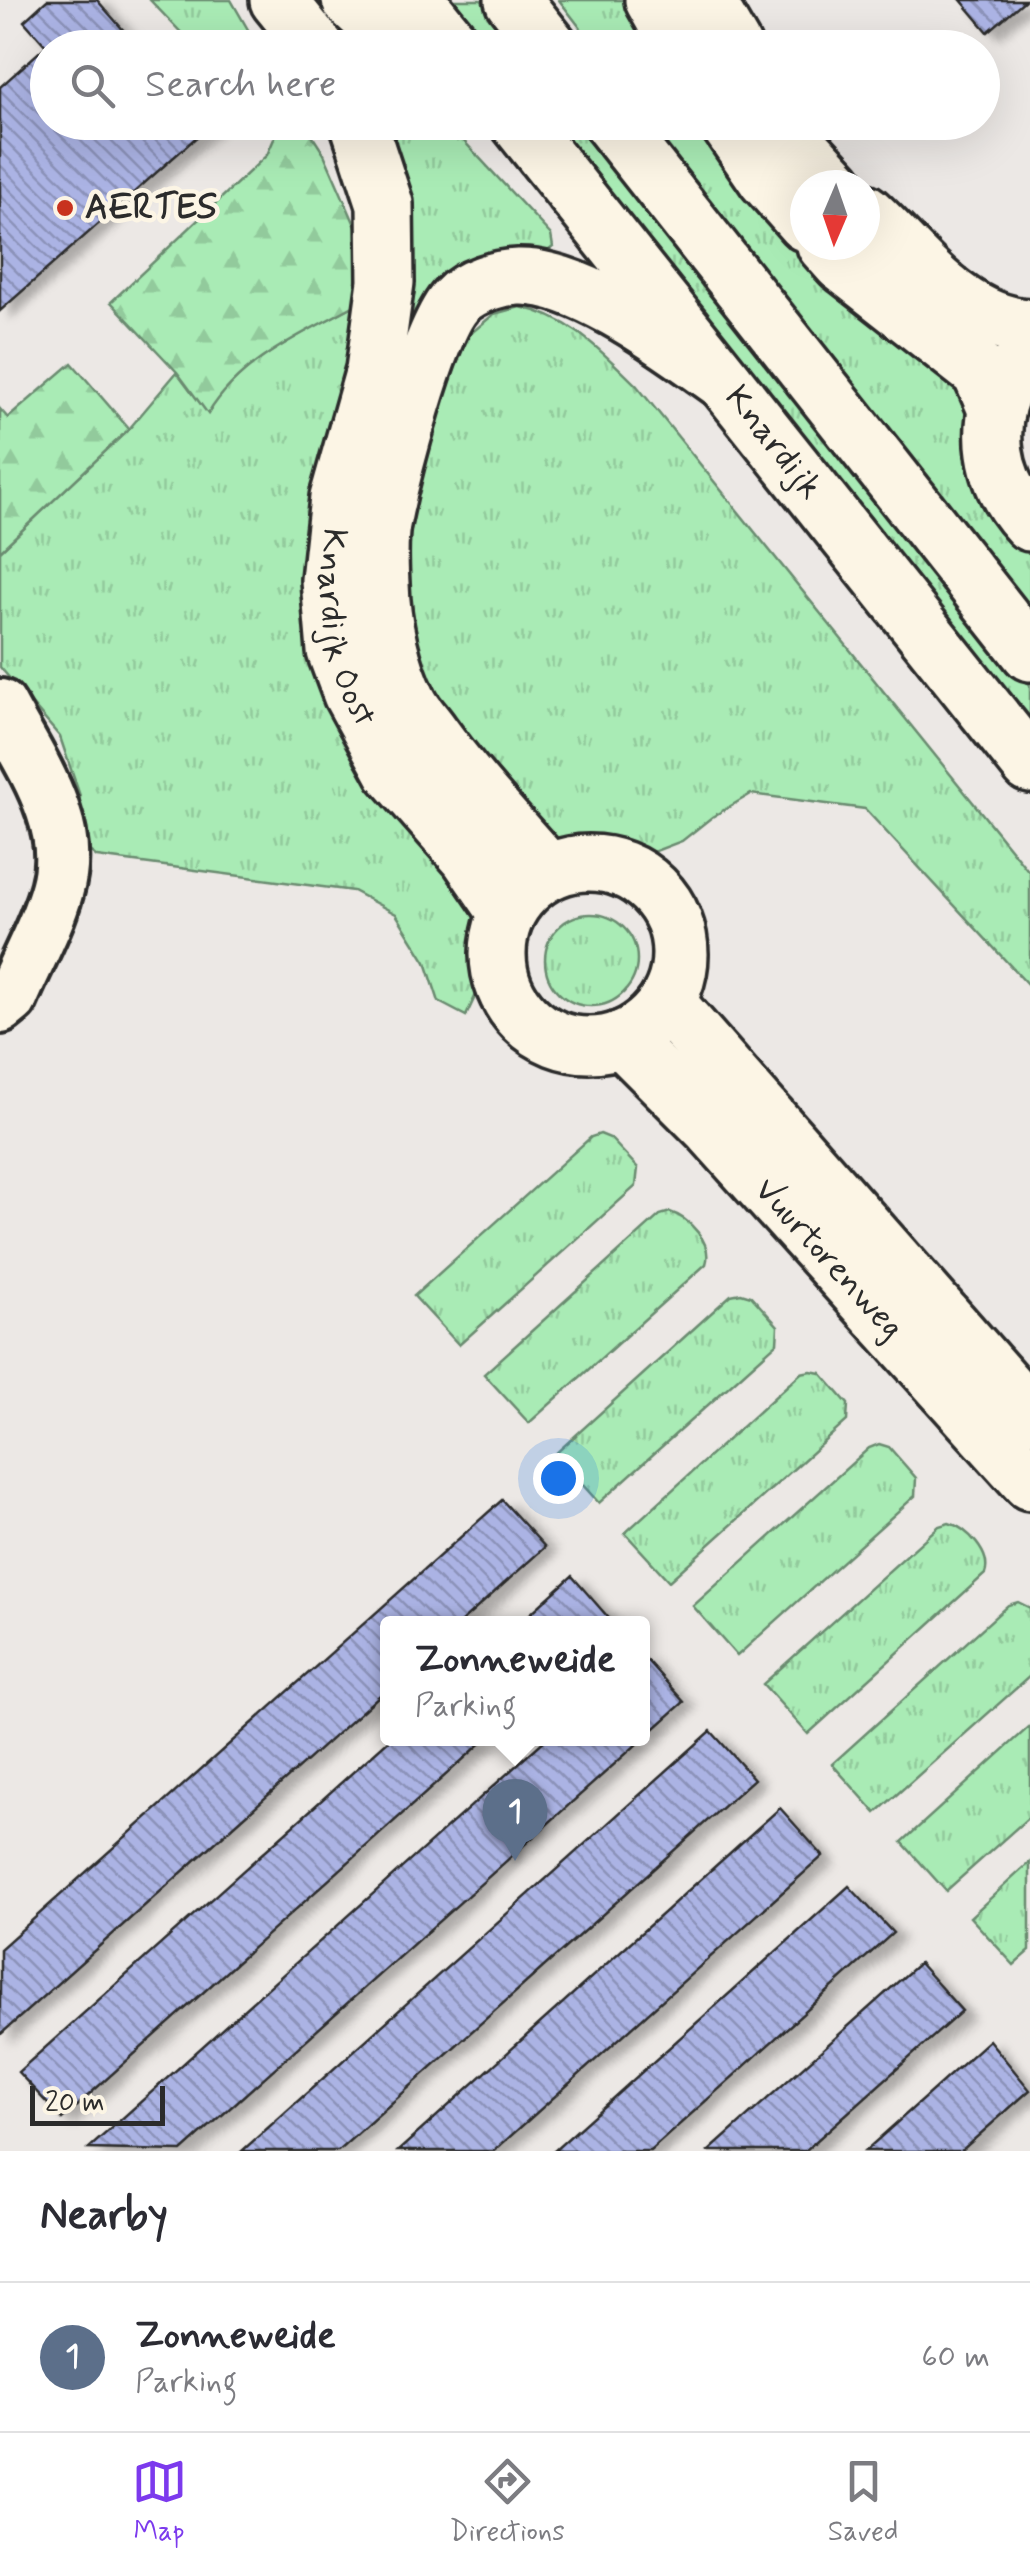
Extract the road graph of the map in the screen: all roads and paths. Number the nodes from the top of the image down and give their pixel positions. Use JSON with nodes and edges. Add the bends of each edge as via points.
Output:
{"nodes":[{"id":1,"x":278,"y":0,"type":"edge"},
{"id":2,"x":350,"y":0,"type":"edge"},
{"id":3,"x":416,"y":0,"type":"edge"},
{"id":4,"x":513,"y":0,"type":"edge"},
{"id":5,"x":653,"y":0,"type":"edge"},
{"id":6,"x":706,"y":0,"type":"edge"},
{"id":7,"x":303,"y":30,"type":"edge"},
{"id":8,"x":382,"y":30,"type":"edge"},
{"id":9,"x":440,"y":30,"type":"edge"},
{"id":10,"x":537,"y":30,"type":"edge"},
{"id":11,"x":670,"y":30,"type":"edge"},
{"id":12,"x":724,"y":30,"type":"edge"},
{"id":13,"x":364,"y":140,"type":"edge"},
{"id":14,"x":512,"y":140,"type":"edge"},
{"id":15,"x":533,"y":140,"type":"edge"},
{"id":16,"x":625,"y":140,"type":"edge"},
{"id":17,"x":739,"y":140,"type":"edge"},
{"id":18,"x":796,"y":140,"type":"edge"},
{"id":19,"x":822,"y":170,"type":"edge"},
{"id":20,"x":579,"y":196,"type":"junction"},
{"id":21,"x":790,"y":206,"type":"edge"},
{"id":22,"x":880,"y":223,"type":"edge"},
{"id":23,"x":880,"y":227,"type":"edge"},
{"id":24,"x":837,"y":260,"type":"edge"},
{"id":25,"x":1030,"y":291,"type":"edge"},
{"id":26,"x":1030,"y":326,"type":"edge"},
{"id":27,"x":1030,"y":348,"type":"edge"},
{"id":28,"x":724,"y":382,"type":"junction"},
{"id":29,"x":996,"y":409,"type":"junction"},
{"id":30,"x":1030,"y":523,"type":"edge"},
{"id":31,"x":1030,"y":653,"type":"edge"},
{"id":32,"x":0,"y":706,"type":"edge"},
{"id":33,"x":1030,"y":765,"type":"edge"},
{"id":34,"x":548,"y":872,"type":"junction"},
{"id":35,"x":507,"y":913,"type":"junction"},
{"id":36,"x":667,"y":1003,"type":"junction"},
{"id":37,"x":0,"y":1007,"type":"edge"},
{"id":38,"x":622,"y":1039,"type":"junction"},
{"id":39,"x":1030,"y":1415,"type":"edge"},
{"id":40,"x":1030,"y":1482,"type":"edge"}],
"edges":[{"from":1,"to":7,"type":"street"},
{"from":2,"to":8,"type":"street"},
{"from":3,"to":9,"type":"street"},
{"from":4,"to":10,"type":"street"},
{"from":5,"to":11,"type":"street"},
{"from":6,"to":12,"type":"street"},
{"from":13,"to":35,"type":"street","name":"Knardijk Oost","via":[[385,204],[386,282],[374,370],[338,498],[329,580],[335,651],[394,771]]},
{"from":14,"to":20,"type":"street"},
{"from":15,"to":20,"type":"street","name":"Knardijk"},
{"from":16,"to":31,"type":"street","name":"Knardijk"},
{"from":17,"to":21,"type":"street"},
{"from":18,"to":19,"type":"street"},
{"from":20,"to":28,"type":"street","name":"Knardijk"},
{"from":22,"to":25,"type":"street","via":[[992,284]]},
{"from":23,"to":26,"type":"street","via":[[958,302],[1000,322]]},
{"from":24,"to":29,"type":"street","via":[[980,372]]},
{"from":27,"to":29,"type":"street"},
{"from":28,"to":33,"type":"street","name":"Knardijk"},
{"from":28,"to":34,"type":"street","via":[[594,298],[520,276],[487,282],[456,300],[438,331],[382,526],[380,587],[390,646],[409,702],[455,767]]},
{"from":29,"to":30,"type":"street","via":[[999,475]]},
{"from":32,"to":37,"type":"street","via":[[47,794],[61,863],[57,889],[10,998]]},
{"from":34,"to":35,"type":"street"},
{"from":34,"to":36,"type":"street","via":[[605,863],[656,890],[681,944]]},
{"from":35,"to":38,"type":"street","via":[[499,936],[500,976],[522,1017],[578,1045]]},
{"from":36,"to":38,"type":"street","via":[[648,1025]]},
{"from":36,"to":39,"type":"street","name":"Vuurtorenweg"},
{"from":38,"to":40,"type":"street","name":"Vuurtorenweg","via":[[710,1127]]}]}
